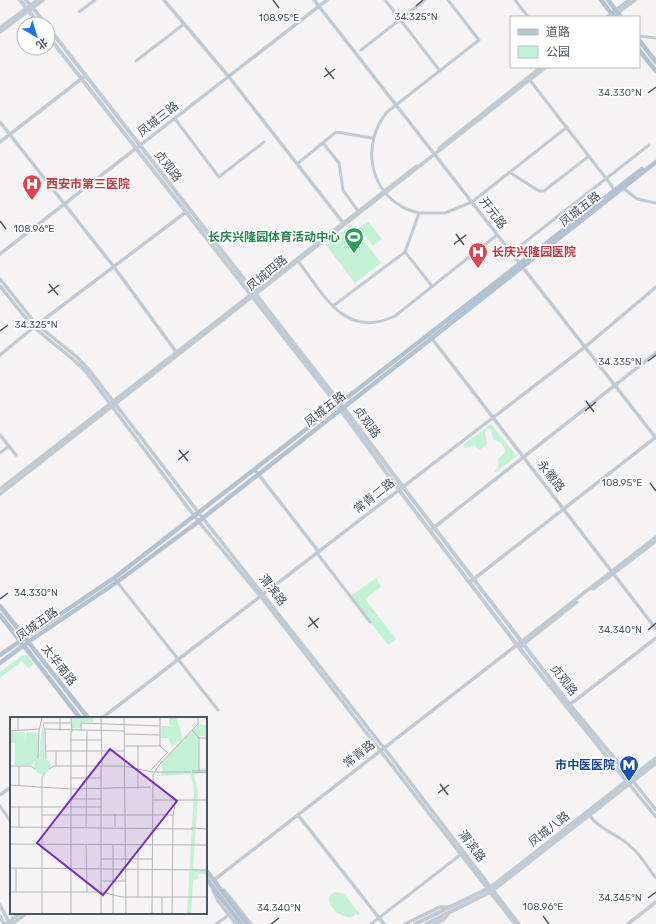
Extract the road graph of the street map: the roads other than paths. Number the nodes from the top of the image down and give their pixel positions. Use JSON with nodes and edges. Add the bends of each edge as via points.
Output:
{"nodes":[{"id":1,"x":20,"y":0,"type":"edge"},
{"id":2,"x":26,"y":0,"type":"edge"},
{"id":3,"x":38,"y":0,"type":"edge"},
{"id":4,"x":43,"y":0,"type":"edge"},
{"id":5,"x":95,"y":0,"type":"edge"},
{"id":6,"x":164,"y":0,"type":"edge"},
{"id":7,"x":314,"y":0,"type":"edge"},
{"id":8,"x":327,"y":0,"type":"edge"},
{"id":9,"x":385,"y":0,"type":"edge"},
{"id":10,"x":425,"y":0,"type":"edge"},
{"id":11,"x":448,"y":0,"type":"edge"},
{"id":12,"x":515,"y":0,"type":"edge"},
{"id":13,"x":600,"y":0,"type":"edge"},
{"id":14,"x":608,"y":0,"type":"edge"},
{"id":15,"x":629,"y":0,"type":"edge"},
{"id":16,"x":635,"y":0,"type":"edge"},
{"id":17,"x":319,"y":6,"type":"junction"},
{"id":18,"x":32,"y":7,"type":"junction"},
{"id":19,"x":28,"y":10,"type":"junction"},
{"id":20,"x":79,"y":12,"type":"dead end"},
{"id":21,"x":614,"y":15,"type":"edge"},
{"id":22,"x":32,"y":16,"type":"edge"},
{"id":23,"x":39,"y":16,"type":"edge"},
{"id":24,"x":527,"y":16,"type":"edge"},
{"id":25,"x":400,"y":20,"type":"junction"},
{"id":26,"x":184,"y":24,"type":"junction"},
{"id":27,"x":0,"y":28,"type":"edge"},
{"id":28,"x":0,"y":32,"type":"edge"},
{"id":29,"x":640,"y":36,"type":"edge"},
{"id":30,"x":56,"y":38,"type":"edge"},
{"id":31,"x":656,"y":38,"type":"edge"},
{"id":32,"x":640,"y":41,"type":"edge"},
{"id":33,"x":56,"y":45,"type":"edge"},
{"id":34,"x":361,"y":50,"type":"dead end"},
{"id":35,"x":640,"y":51,"type":"edge"},
{"id":36,"x":136,"y":61,"type":"dead end"},
{"id":37,"x":656,"y":62,"type":"edge"},
{"id":38,"x":540,"y":68,"type":"edge"},
{"id":39,"x":544,"y":68,"type":"edge"},
{"id":40,"x":440,"y":71,"type":"junction"},
{"id":41,"x":656,"y":71,"type":"edge"},
{"id":42,"x":84,"y":77,"type":"junction"},
{"id":43,"x":229,"y":77,"type":"junction"},
{"id":44,"x":528,"y":79,"type":"junction"},
{"id":45,"x":396,"y":105,"type":"junction"},
{"id":46,"x":174,"y":119,"type":"junction"},
{"id":47,"x":0,"y":122,"type":"edge"},
{"id":48,"x":567,"y":127,"type":"junction"},
{"id":49,"x":10,"y":135,"type":"junction"},
{"id":50,"x":372,"y":138,"type":"junction"},
{"id":51,"x":0,"y":142,"type":"edge"},
{"id":52,"x":264,"y":142,"type":"dead end"},
{"id":53,"x":323,"y":143,"type":"junction"},
{"id":54,"x":649,"y":145,"type":"dead end"},
{"id":55,"x":138,"y":147,"type":"junction"},
{"id":56,"x":434,"y":154,"type":"junction"},
{"id":57,"x":589,"y":156,"type":"junction"},
{"id":58,"x":656,"y":159,"type":"edge"},
{"id":59,"x":656,"y":162,"type":"edge"},
{"id":60,"x":297,"y":164,"type":"junction"},
{"id":61,"x":509,"y":172,"type":"junction"},
{"id":62,"x":606,"y":178,"type":"junction"},
{"id":63,"x":624,"y":188,"type":"junction"},
{"id":64,"x":616,"y":190,"type":"junction"},
{"id":65,"x":385,"y":192,"type":"junction"},
{"id":66,"x":472,"y":202,"type":"junction"},
{"id":67,"x":656,"y":203,"type":"edge"},
{"id":68,"x":65,"y":204,"type":"junction"},
{"id":69,"x":358,"y":211,"type":"junction"},
{"id":70,"x":186,"y":212,"type":"junction"},
{"id":71,"x":418,"y":214,"type":"junction"},
{"id":72,"x":344,"y":224,"type":"junction"},
{"id":73,"x":497,"y":235,"type":"junction"},
{"id":74,"x":405,"y":252,"type":"junction"},
{"id":75,"x":511,"y":252,"type":"junction"},
{"id":76,"x":0,"y":254,"type":"edge"},
{"id":77,"x":298,"y":261,"type":"junction"},
{"id":78,"x":521,"y":266,"type":"junction"},
{"id":79,"x":114,"y":267,"type":"junction"},
{"id":80,"x":0,"y":279,"type":"edge"},
{"id":81,"x":0,"y":286,"type":"edge"},
{"id":82,"x":432,"y":286,"type":"junction"},
{"id":83,"x":656,"y":287,"type":"edge"},
{"id":84,"x":253,"y":295,"type":"junction"},
{"id":85,"x":333,"y":306,"type":"junction"},
{"id":86,"x":35,"y":326,"type":"junction"},
{"id":87,"x":431,"y":336,"type":"junction"},
{"id":88,"x":585,"y":347,"type":"junction"},
{"id":89,"x":177,"y":353,"type":"junction"},
{"id":90,"x":656,"y":353,"type":"edge"},
{"id":91,"x":0,"y":355,"type":"edge"},
{"id":92,"x":614,"y":385,"type":"junction"},
{"id":93,"x":112,"y":404,"type":"junction"},
{"id":94,"x":341,"y":407,"type":"junction"},
{"id":95,"x":493,"y":418,"type":"junction"},
{"id":96,"x":0,"y":435,"type":"edge"},
{"id":97,"x":656,"y":438,"type":"edge"},
{"id":98,"x":9,"y":446,"type":"junction"},
{"id":99,"x":0,"y":453,"type":"edge"},
{"id":100,"x":16,"y":455,"type":"dead end"},
{"id":101,"x":523,"y":457,"type":"junction"},
{"id":102,"x":257,"y":472,"type":"junction"},
{"id":103,"x":401,"y":488,"type":"junction"},
{"id":104,"x":0,"y":489,"type":"edge"},
{"id":105,"x":0,"y":494,"type":"edge"},
{"id":106,"x":564,"y":509,"type":"junction"},
{"id":107,"x":197,"y":515,"type":"junction"},
{"id":108,"x":201,"y":520,"type":"junction"},
{"id":109,"x":432,"y":529,"type":"junction"},
{"id":110,"x":656,"y":537,"type":"edge"},
{"id":111,"x":656,"y":540,"type":"edge"},
{"id":112,"x":318,"y":553,"type":"junction"},
{"id":113,"x":613,"y":572,"type":"junction"},
{"id":114,"x":116,"y":580,"type":"junction"},
{"id":115,"x":472,"y":581,"type":"junction"},
{"id":116,"x":262,"y":596,"type":"junction"},
{"id":117,"x":0,"y":606,"type":"edge"},
{"id":118,"x":0,"y":615,"type":"edge"},
{"id":119,"x":370,"y":622,"type":"dead end"},
{"id":120,"x":656,"y":629,"type":"edge"},
{"id":121,"x":656,"y":638,"type":"edge"},
{"id":122,"x":22,"y":639,"type":"junction"},
{"id":123,"x":28,"y":642,"type":"junction"},
{"id":124,"x":520,"y":644,"type":"junction"},
{"id":125,"x":23,"y":645,"type":"junction"},
{"id":126,"x":0,"y":655,"type":"edge"},
{"id":127,"x":178,"y":658,"type":"junction"},
{"id":128,"x":0,"y":663,"type":"edge"},
{"id":129,"x":569,"y":706,"type":"junction"},
{"id":130,"x":218,"y":710,"type":"dead end"},
{"id":131,"x":79,"y":717,"type":"edge"},
{"id":132,"x":87,"y":717,"type":"edge"},
{"id":133,"x":103,"y":717,"type":"edge"},
{"id":134,"x":382,"y":749,"type":"junction"},
{"id":135,"x":656,"y":758,"type":"edge"},
{"id":136,"x":656,"y":763,"type":"edge"},
{"id":137,"x":630,"y":781,"type":"junction"},
{"id":138,"x":10,"y":788,"type":"edge"},
{"id":139,"x":0,"y":795,"type":"edge"},
{"id":140,"x":0,"y":806,"type":"edge"},
{"id":141,"x":656,"y":810,"type":"edge"},
{"id":142,"x":588,"y":814,"type":"junction"},
{"id":143,"x":298,"y":815,"type":"junction"},
{"id":144,"x":656,"y":817,"type":"edge"},
{"id":145,"x":10,"y":821,"type":"edge"},
{"id":146,"x":462,"y":853,"type":"junction"},
{"id":147,"x":207,"y":872,"type":"edge"},
{"id":148,"x":656,"y":878,"type":"edge"},
{"id":149,"x":207,"y":879,"type":"edge"},
{"id":150,"x":212,"y":882,"type":"junction"},
{"id":151,"x":490,"y":889,"type":"junction"},
{"id":152,"x":223,"y":898,"type":"junction"},
{"id":153,"x":656,"y":902,"type":"edge"},
{"id":154,"x":0,"y":905,"type":"edge"},
{"id":155,"x":450,"y":909,"type":"junction"},
{"id":156,"x":19,"y":914,"type":"edge"},
{"id":157,"x":25,"y":914,"type":"edge"},
{"id":158,"x":229,"y":915,"type":"junction"},
{"id":159,"x":0,"y":916,"type":"edge"},
{"id":160,"x":436,"y":916,"type":"junction"},
{"id":161,"x":379,"y":918,"type":"junction"},
{"id":162,"x":8,"y":924,"type":"edge"},
{"id":163,"x":216,"y":924,"type":"edge"},
{"id":164,"x":236,"y":924,"type":"edge"},
{"id":165,"x":241,"y":924,"type":"edge"},
{"id":166,"x":247,"y":924,"type":"edge"},
{"id":167,"x":251,"y":924,"type":"edge"},
{"id":168,"x":371,"y":924,"type":"edge"},
{"id":169,"x":384,"y":924,"type":"edge"},
{"id":170,"x":405,"y":924,"type":"edge"},
{"id":171,"x":415,"y":924,"type":"edge"},
{"id":172,"x":426,"y":924,"type":"edge"},
{"id":173,"x":434,"y":924,"type":"edge"},
{"id":174,"x":515,"y":924,"type":"edge"},
{"id":175,"x":519,"y":924,"type":"edge"},
{"id":176,"x":628,"y":924,"type":"edge"}],
"edges":[{"from":1,"to":19,"type":"main road"},
{"from":2,"to":18,"type":"main road"},
{"from":3,"to":18,"type":"main road"},
{"from":4,"to":18,"type":"main road"},
{"from":5,"to":20,"type":"street"},
{"from":6,"to":26,"type":"street"},
{"from":7,"to":17,"type":"street","name":"开元路"},
{"from":8,"to":17,"type":"street","name":"凤城三路"},
{"from":9,"to":25,"type":"street"},
{"from":10,"to":25,"type":"street"},
{"from":11,"to":40,"type":"street","via":[[479,40]]},
{"from":12,"to":24,"type":"street"},
{"from":13,"to":21,"type":"main road"},
{"from":14,"to":21,"type":"main road"},
{"from":15,"to":21,"type":"street"},
{"from":16,"to":21,"type":"street"},
{"from":17,"to":43,"type":"street","name":"凤城三路"},
{"from":17,"to":45,"type":"street","name":"开元路"},
{"from":18,"to":19,"type":"main road"},
{"from":18,"to":23,"type":"main road"},
{"from":19,"to":22,"type":"main road"},
{"from":19,"to":27,"type":"main road"},
{"from":19,"to":28,"type":"main road"},
{"from":25,"to":34,"type":"street"},
{"from":25,"to":40,"type":"street"},
{"from":26,"to":36,"type":"street"},
{"from":26,"to":43,"type":"street"},
{"from":29,"to":31,"type":"street"},
{"from":30,"to":42,"type":"main road","name":"贞观路"},
{"from":32,"to":37,"type":"main road"},
{"from":33,"to":42,"type":"main road","name":"贞观路"},
{"from":35,"to":41,"type":"main road"},
{"from":38,"to":44,"type":"street","name":"凤城四路"},
{"from":39,"to":44,"type":"street","name":"凤城四路"},
{"from":40,"to":45,"type":"street"},
{"from":42,"to":49,"type":"street"},
{"from":42,"to":55,"type":"main road","name":"贞观路"},
{"from":43,"to":46,"type":"street","name":"凤城三路"},
{"from":43,"to":60,"type":"street"},
{"from":44,"to":48,"type":"street"},
{"from":44,"to":56,"type":"street","name":"凤城四路"},
{"from":45,"to":50,"type":"street","via":[[381,119]]},
{"from":45,"to":56,"type":"street","name":"开元路"},
{"from":46,"to":52,"type":"street","via":[[219,177]]},
{"from":46,"to":55,"type":"street","name":"凤城三路"},
{"from":47,"to":49,"type":"street"},
{"from":48,"to":57,"type":"street"},
{"from":48,"to":61,"type":"street"},
{"from":49,"to":51,"type":"street"},
{"from":49,"to":68,"type":"street"},
{"from":50,"to":53,"type":"street","via":[[336,132]]},
{"from":50,"to":65,"type":"street","via":[[374,172]]},
{"from":53,"to":60,"type":"street"},
{"from":53,"to":69,"type":"street","via":[[339,163],[342,190]]},
{"from":54,"to":62,"type":"street"},
{"from":55,"to":68,"type":"street","name":"凤城三路"},
{"from":55,"to":70,"type":"main road","name":"贞观路"},
{"from":55,"to":84,"type":"main road","name":"贞观路"},
{"from":56,"to":65,"type":"street","name":"凤城四路"},
{"from":56,"to":66,"type":"street","name":"开元路"},
{"from":57,"to":61,"type":"street","via":[[544,191],[539,191]]},
{"from":57,"to":62,"type":"street"},
{"from":58,"to":64,"type":"main road","name":"凤城五路"},
{"from":59,"to":63,"type":"main road","name":"凤城五路"},
{"from":60,"to":72,"type":"street"},
{"from":61,"to":66,"type":"street"},
{"from":62,"to":64,"type":"street"},
{"from":62,"to":75,"type":"street"},
{"from":63,"to":67,"type":"street","via":[[637,199]]},
{"from":63,"to":78,"type":"main road","name":"凤城五路"},
{"from":64,"to":78,"type":"main road","name":"凤城五路"},
{"from":65,"to":69,"type":"street","name":"凤城四路"},
{"from":65,"to":71,"type":"street","via":[[402,207]]},
{"from":65,"to":72,"type":"street","name":"凤城四路"},
{"from":66,"to":71,"type":"street","via":[[445,212]]},
{"from":66,"to":73,"type":"street","name":"开元路"},
{"from":68,"to":76,"type":"street","name":"凤城三路"},
{"from":68,"to":79,"type":"street"},
{"from":69,"to":72,"type":"street","name":"凤城四路"},
{"from":70,"to":79,"type":"street"},
{"from":70,"to":84,"type":"main road","name":"贞观路"},
{"from":71,"to":74,"type":"street"},
{"from":72,"to":77,"type":"street","name":"凤城四路"},
{"from":72,"to":84,"type":"street","name":"凤城四路"},
{"from":73,"to":75,"type":"street","name":"开元路"},
{"from":73,"to":82,"type":"street"},
{"from":74,"to":82,"type":"street"},
{"from":74,"to":85,"type":"street"},
{"from":75,"to":78,"type":"street","name":"开元路"},
{"from":77,"to":84,"type":"street","name":"凤城四路"},
{"from":77,"to":85,"type":"street"},
{"from":78,"to":87,"type":"main road","name":"凤城五路"},
{"from":78,"to":88,"type":"street","name":"开元路"},
{"from":79,"to":86,"type":"street"},
{"from":79,"to":89,"type":"street"},
{"from":80,"to":86,"type":"street","name":"渭滨路"},
{"from":81,"to":86,"type":"street","name":"渭滨路"},
{"from":82,"to":85,"type":"street","via":[[395,316],[376,323],[347,318],[338,313]]},
{"from":83,"to":88,"type":"street","name":"常青二路"},
{"from":84,"to":89,"type":"street","name":"凤城四路"},
{"from":84,"to":94,"type":"main road","name":"贞观路"},
{"from":86,"to":91,"type":"street"},
{"from":86,"to":93,"type":"street","name":"渭滨路","via":[[78,358]]},
{"from":87,"to":94,"type":"main road","name":"凤城五路"},
{"from":87,"to":95,"type":"street","name":"永徽路"},
{"from":88,"to":92,"type":"street","name":"开元路"},
{"from":88,"to":95,"type":"street","name":"常青二路"},
{"from":89,"to":93,"type":"street","name":"凤城四路"},
{"from":90,"to":92,"type":"street"},
{"from":92,"to":97,"type":"street","name":"开元路"},
{"from":92,"to":101,"type":"street"},
{"from":93,"to":104,"type":"street","name":"凤城四路"},
{"from":93,"to":105,"type":"street","name":"凤城四路"},
{"from":93,"to":107,"type":"street","name":"渭滨路"},
{"from":94,"to":102,"type":"main road","name":"凤城五路"},
{"from":94,"to":103,"type":"main road","name":"贞观路"},
{"from":95,"to":101,"type":"street","name":"永徽路"},
{"from":95,"to":103,"type":"street","name":"常青二路"},
{"from":96,"to":98,"type":"street"},
{"from":97,"to":106,"type":"street"},
{"from":98,"to":99,"type":"street"},
{"from":98,"to":100,"type":"street"},
{"from":101,"to":106,"type":"street","name":"永徽路"},
{"from":101,"to":109,"type":"street"},
{"from":102,"to":107,"type":"main road","name":"凤城五路"},
{"from":102,"to":108,"type":"main road","name":"凤城五路"},
{"from":102,"to":112,"type":"street"},
{"from":103,"to":109,"type":"main road","name":"贞观路"},
{"from":103,"to":112,"type":"street","name":"常青二路"},
{"from":106,"to":113,"type":"street","name":"永徽路"},
{"from":106,"to":115,"type":"street"},
{"from":107,"to":108,"type":"street","name":"渭滨路"},
{"from":107,"to":114,"type":"main road","name":"凤城五路"},
{"from":108,"to":114,"type":"main road","name":"凤城五路"},
{"from":108,"to":116,"type":"street","name":"渭滨路"},
{"from":109,"to":115,"type":"main road","name":"贞观路"},
{"from":110,"to":113,"type":"street"},
{"from":111,"to":113,"type":"street"},
{"from":112,"to":116,"type":"street","name":"常青二路"},
{"from":112,"to":119,"type":"street"},
{"from":113,"to":120,"type":"street","name":"永徽路"},
{"from":113,"to":124,"type":"street","name":"常青路"},
{"from":114,"to":122,"type":"main road","name":"凤城五路"},
{"from":114,"to":123,"type":"main road","name":"凤城五路"},
{"from":114,"to":127,"type":"street"},
{"from":115,"to":124,"type":"main road","name":"贞观路"},
{"from":116,"to":127,"type":"street","name":"常青二路"},
{"from":116,"to":134,"type":"street","name":"渭滨路"},
{"from":117,"to":122,"type":"main road","name":"太华南路"},
{"from":118,"to":122,"type":"main road","name":"太华南路"},
{"from":121,"to":129,"type":"street"},
{"from":122,"to":123,"type":"main road","name":"太华南路"},
{"from":122,"to":125,"type":"main road","name":"太华南路"},
{"from":122,"to":126,"type":"main road","name":"凤城五路"},
{"from":123,"to":125,"type":"main road","name":"凤城五路"},
{"from":123,"to":132,"type":"main road","name":"太华南路"},
{"from":124,"to":129,"type":"main road","name":"贞观路"},
{"from":124,"to":134,"type":"street","name":"常青路"},
{"from":125,"to":128,"type":"main road","name":"凤城五路"},
{"from":125,"to":131,"type":"main road","name":"太华南路"},
{"from":127,"to":130,"type":"street"},
{"from":127,"to":133,"type":"street","name":"常青二路"},
{"from":129,"to":137,"type":"main road","name":"贞观路"},
{"from":134,"to":143,"type":"street","name":"常青路"},
{"from":134,"to":146,"type":"street","name":"渭滨路"},
{"from":135,"to":137,"type":"main road","name":"凤城八路"},
{"from":136,"to":137,"type":"main road","name":"凤城八路"},
{"from":137,"to":141,"type":"street","name":"贞观路"},
{"from":137,"to":142,"type":"main road","name":"凤城八路"},
{"from":137,"to":144,"type":"street","name":"贞观路"},
{"from":138,"to":139,"type":"street"},
{"from":140,"to":145,"type":"street"},
{"from":142,"to":148,"type":"street","via":[[595,823],[634,849]]},
{"from":142,"to":151,"type":"main road","name":"凤城八路"},
{"from":143,"to":150,"type":"street","name":"常青路"},
{"from":143,"to":161,"type":"street"},
{"from":146,"to":151,"type":"street","name":"渭滨路"},
{"from":146,"to":161,"type":"street"},
{"from":147,"to":150,"type":"main road"},
{"from":149,"to":150,"type":"main road"},
{"from":150,"to":152,"type":"main road"},
{"from":150,"to":158,"type":"street","via":[[218,901]]},
{"from":150,"to":167,"type":"street"},
{"from":151,"to":155,"type":"main road","name":"凤城八路"},
{"from":151,"to":174,"type":"street","name":"渭滨路"},
{"from":151,"to":175,"type":"street","name":"渭滨路"},
{"from":152,"to":165,"type":"main road"},
{"from":152,"to":166,"type":"main road"},
{"from":153,"to":176,"type":"street"},
{"from":154,"to":162,"type":"street"},
{"from":155,"to":160,"type":"main road","name":"凤城八路"},
{"from":155,"to":170,"type":"street","name":"凤城八路","via":[[440,907]]},
{"from":155,"to":173,"type":"street","name":"凤城八路","via":[[443,920]]},
{"from":156,"to":162,"type":"street"},
{"from":157,"to":162,"type":"street"},
{"from":158,"to":163,"type":"street"},
{"from":158,"to":164,"type":"street"},
{"from":159,"to":162,"type":"street"},
{"from":160,"to":171,"type":"main road","name":"凤城八路"},
{"from":160,"to":172,"type":"main road","name":"凤城八路"},
{"from":161,"to":168,"type":"street"},
{"from":161,"to":169,"type":"street"}]}
